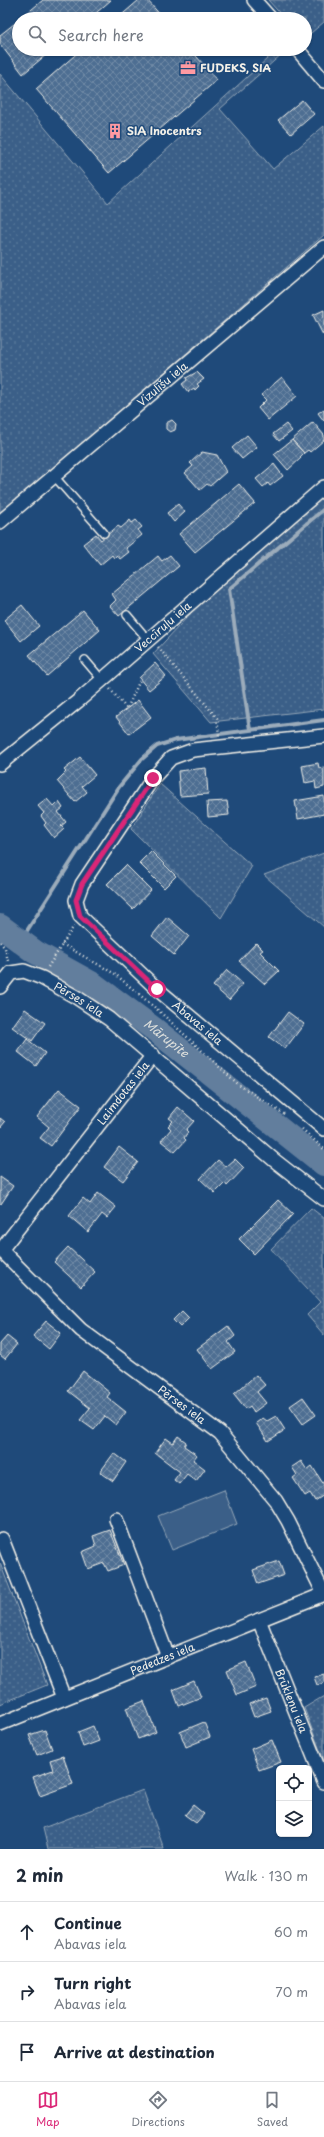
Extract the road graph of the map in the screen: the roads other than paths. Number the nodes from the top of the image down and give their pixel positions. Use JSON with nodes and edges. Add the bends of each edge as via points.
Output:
{"nodes":[{"id":1,"x":254,"y":0,"type":"edge"},
{"id":2,"x":265,"y":12,"type":"edge"},
{"id":3,"x":303,"y":56,"type":"edge"},
{"id":4,"x":324,"y":81,"type":"edge"},
{"id":5,"x":324,"y":246,"type":"edge"},
{"id":6,"x":54,"y":476,"type":"junction"},
{"id":7,"x":324,"y":487,"type":"edge"},
{"id":8,"x":0,"y":522,"type":"edge"},
{"id":9,"x":104,"y":533,"type":"dead end"},
{"id":10,"x":127,"y":615,"type":"dead end"},
{"id":11,"x":149,"y":639,"type":"junction"},
{"id":12,"x":85,"y":660,"type":"dead end"},
{"id":13,"x":102,"y":680,"type":"junction"},
{"id":14,"x":324,"y":736,"type":"edge"},
{"id":15,"x":0,"y":764,"type":"edge"},
{"id":16,"x":0,"y":987,"type":"edge"},
{"id":17,"x":153,"y":1055,"type":"junction"},
{"id":18,"x":324,"y":1129,"type":"edge"},
{"id":19,"x":324,"y":1199,"type":"edge"},
{"id":20,"x":0,"y":1249,"type":"edge"},
{"id":21,"x":116,"y":1519,"type":"dead end"},
{"id":22,"x":2,"y":1539,"type":"dead end"},
{"id":23,"x":324,"y":1594,"type":"edge"},
{"id":24,"x":259,"y":1620,"type":"junction"},
{"id":25,"x":168,"y":1656,"type":"junction"},
{"id":26,"x":64,"y":1698,"type":"junction"},
{"id":27,"x":0,"y":1724,"type":"edge"},
{"id":28,"x":324,"y":1782,"type":"edge"}],
"edges":[{"from":1,"to":2,"type":"street"},
{"from":3,"to":4,"type":"street"},
{"from":5,"to":6,"type":"street","name":"Vizulīšu iela"},
{"from":6,"to":8,"type":"street","name":"Vizulīšu iela"},
{"from":6,"to":9,"type":"lane"},
{"from":7,"to":11,"type":"street","name":"Veccīruļu iela"},
{"from":10,"to":11,"type":"lane"},
{"from":11,"to":13,"type":"street","name":"Veccīruļu iela"},
{"from":12,"to":13,"type":"lane"},
{"from":13,"to":15,"type":"street","name":"Veccīruļu iela"},
{"from":14,"to":18,"type":"street","name":"Abavas iela","via":[[193,750],[171,758],[153,778],[82,884],[76,900],[80,916],[157,989]]},
{"from":16,"to":17,"type":"street","name":"Pērses iela","via":[[11,973],[24,971],[76,997],[109,1019]]},
{"from":17,"to":19,"type":"street","name":"Laimdotas iela","via":[[274,1160]]},
{"from":17,"to":20,"type":"street","name":"Laimdotas iela"},
{"from":20,"to":23,"type":"street","name":"Pērses iela","via":[[81,1330],[220,1434],[276,1501]]},
{"from":21,"to":25,"type":"street"},
{"from":22,"to":26,"type":"street"},
{"from":23,"to":24,"type":"street","name":"Pededzes iela"},
{"from":24,"to":25,"type":"street","name":"Pededzes iela"},
{"from":24,"to":28,"type":"street","name":"Brūkleņu iela"},
{"from":25,"to":26,"type":"street","name":"Pededzes iela"},
{"from":26,"to":27,"type":"street","name":"Pededzes iela"}]}
